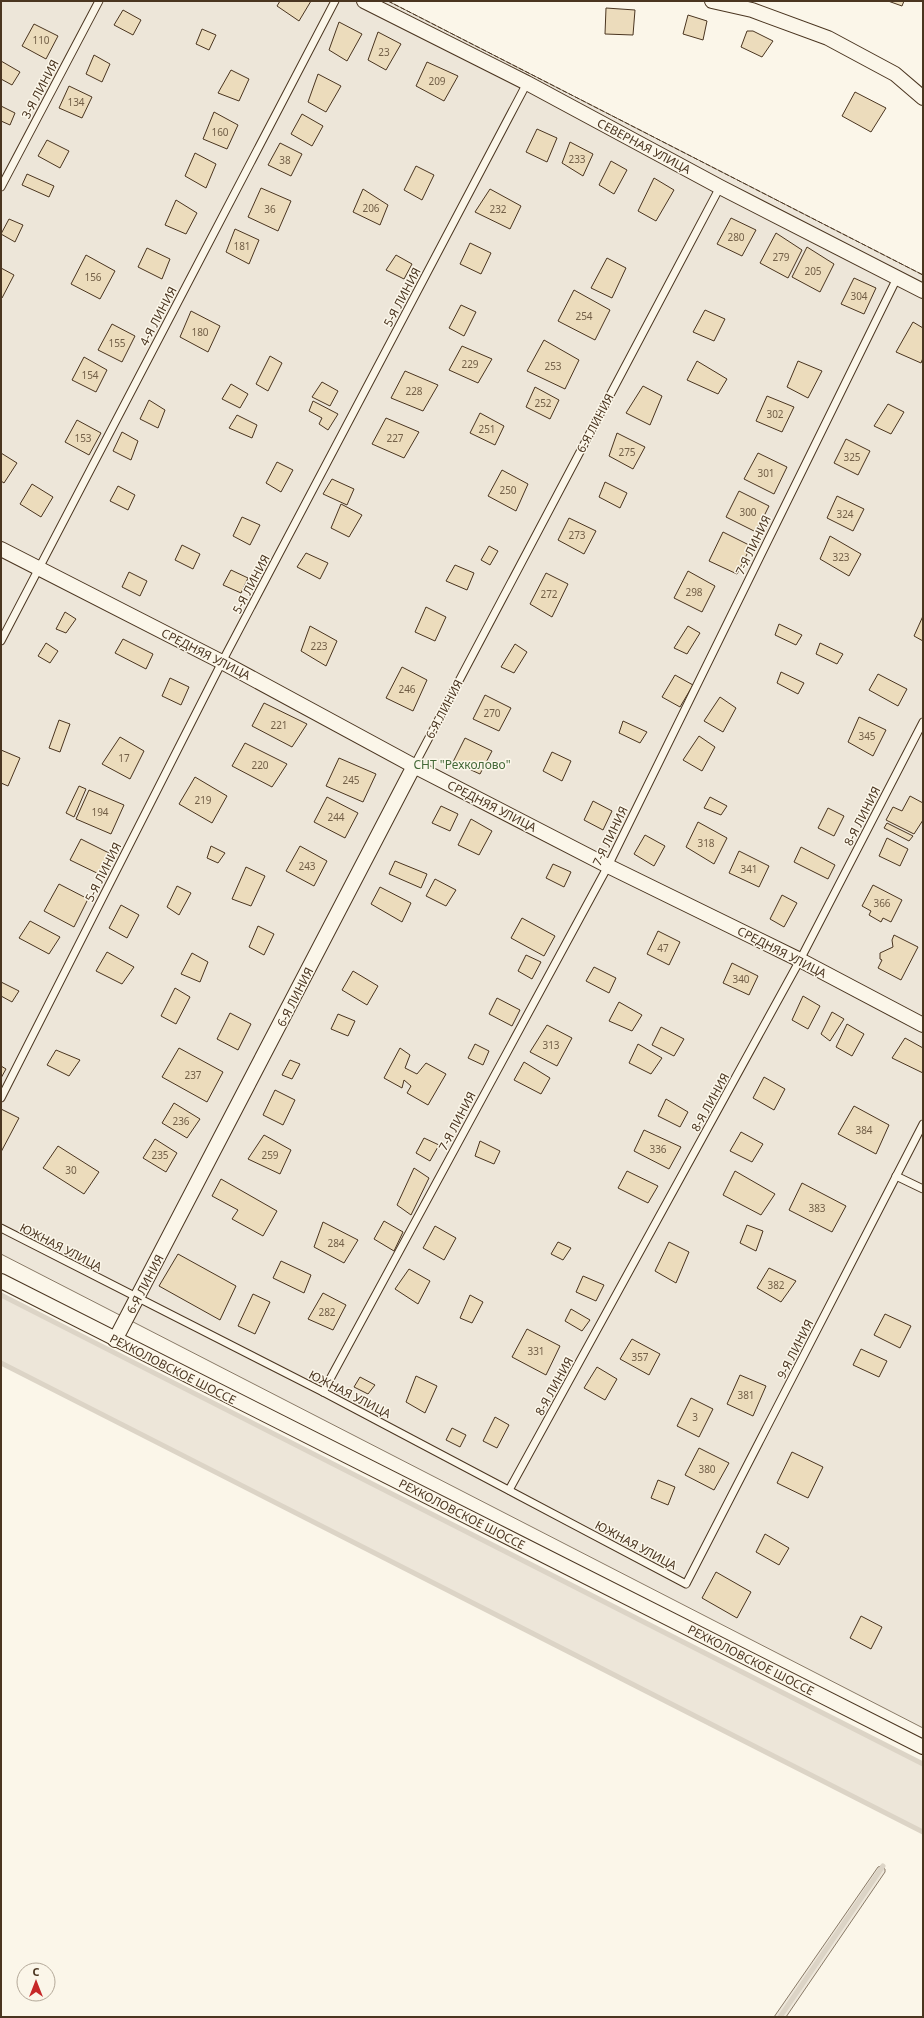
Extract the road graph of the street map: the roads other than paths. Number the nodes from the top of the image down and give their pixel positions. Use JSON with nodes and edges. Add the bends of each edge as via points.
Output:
{"nodes":[{"id":1,"x":99,"y":1,"type":"edge"},
{"id":2,"x":335,"y":1,"type":"edge"},
{"id":3,"x":364,"y":1,"type":"edge"},
{"id":4,"x":712,"y":1,"type":"edge"},
{"id":5,"x":527,"y":83,"type":"junction"},
{"id":6,"x":923,"y":98,"type":"edge"},
{"id":7,"x":1,"y":187,"type":"edge"},
{"id":8,"x":720,"y":187,"type":"junction"},
{"id":9,"x":897,"y":278,"type":"junction"},
{"id":10,"x":923,"y":291,"type":"edge"},
{"id":11,"x":1,"y":549,"type":"edge"},
{"id":12,"x":38,"y":569,"type":"junction"},
{"id":13,"x":1,"y":641,"type":"edge"},
{"id":14,"x":222,"y":662,"type":"junction"},
{"id":15,"x":923,"y":722,"type":"edge"},
{"id":16,"x":414,"y":766,"type":"junction"},
{"id":17,"x":608,"y":866,"type":"junction"},
{"id":18,"x":800,"y":960,"type":"junction"},
{"id":19,"x":923,"y":1025,"type":"edge"},
{"id":20,"x":1,"y":1098,"type":"edge"},
{"id":21,"x":923,"y":1124,"type":"edge"},
{"id":22,"x":896,"y":1176,"type":"junction"},
{"id":23,"x":923,"y":1189,"type":"edge"},
{"id":24,"x":1,"y":1228,"type":"edge"},
{"id":25,"x":1,"y":1281,"type":"edge"},
{"id":26,"x":138,"y":1299,"type":"junction"},
{"id":27,"x":115,"y":1340,"type":"junction"},
{"id":28,"x":323,"y":1392,"type":"junction"},
{"id":29,"x":509,"y":1490,"type":"junction"},
{"id":30,"x":686,"y":1584,"type":"joint"},
{"id":31,"x":923,"y":1747,"type":"edge"}],
"edges":[{"from":1,"to":7,"type":"lane","name":"3-Я ЛИНИЯ"},
{"from":2,"to":12,"type":"lane","name":"4-Я ЛИНИЯ"},
{"from":3,"to":5,"type":"street","name":"СЕВЕРНАЯ УЛИЦА"},
{"from":4,"to":6,"type":"street","via":[[752,10],[828,38],[895,74]]},
{"from":5,"to":8,"type":"street","name":"СЕВЕРНАЯ УЛИЦА"},
{"from":5,"to":14,"type":"lane","name":"5-Я ЛИНИЯ"},
{"from":8,"to":9,"type":"street","name":"СЕВЕРНАЯ УЛИЦА"},
{"from":8,"to":16,"type":"lane","name":"6-Я ЛИНИЯ"},
{"from":9,"to":10,"type":"street","name":"СЕВЕРНАЯ УЛИЦА"},
{"from":9,"to":17,"type":"lane","name":"7-Я ЛИНИЯ"},
{"from":11,"to":12,"type":"street","name":"СРЕДНЯЯ УЛИЦА"},
{"from":12,"to":13,"type":"lane","name":"4-Я ЛИНИЯ"},
{"from":12,"to":14,"type":"street","name":"СРЕДНЯЯ УЛИЦА"},
{"from":14,"to":16,"type":"street","name":"СРЕДНЯЯ УЛИЦА"},
{"from":14,"to":20,"type":"lane","name":"5-Я ЛИНИЯ"},
{"from":15,"to":18,"type":"lane","name":"8-Я ЛИНИЯ"},
{"from":16,"to":17,"type":"street","name":"СРЕДНЯЯ УЛИЦА"},
{"from":16,"to":26,"type":"street","name":"6-Я ЛИНИЯ"},
{"from":17,"to":18,"type":"street","name":"СРЕДНЯЯ УЛИЦА"},
{"from":17,"to":28,"type":"lane","name":"7-Я ЛИНИЯ"},
{"from":18,"to":19,"type":"street","name":"СРЕДНЯЯ УЛИЦА"},
{"from":18,"to":29,"type":"lane","name":"8-Я ЛИНИЯ"},
{"from":21,"to":22,"type":"lane","name":"9-Я ЛИНИЯ"},
{"from":22,"to":23,"type":"lane"},
{"from":22,"to":30,"type":"lane","name":"9-Я ЛИНИЯ"},
{"from":24,"to":26,"type":"lane","name":"ЮЖНАЯ УЛИЦА"},
{"from":25,"to":27,"type":"street","name":"РЕХКОЛОВСКОЕ ШОССЕ"},
{"from":26,"to":27,"type":"street","name":"6-Я ЛИНИЯ"},
{"from":26,"to":28,"type":"lane","name":"ЮЖНАЯ УЛИЦА"},
{"from":27,"to":31,"type":"street","name":"РЕХКОЛОВСКОЕ ШОССЕ"},
{"from":28,"to":29,"type":"lane","name":"ЮЖНАЯ УЛИЦА"},
{"from":29,"to":30,"type":"lane","name":"ЮЖНАЯ УЛИЦА"}]}
